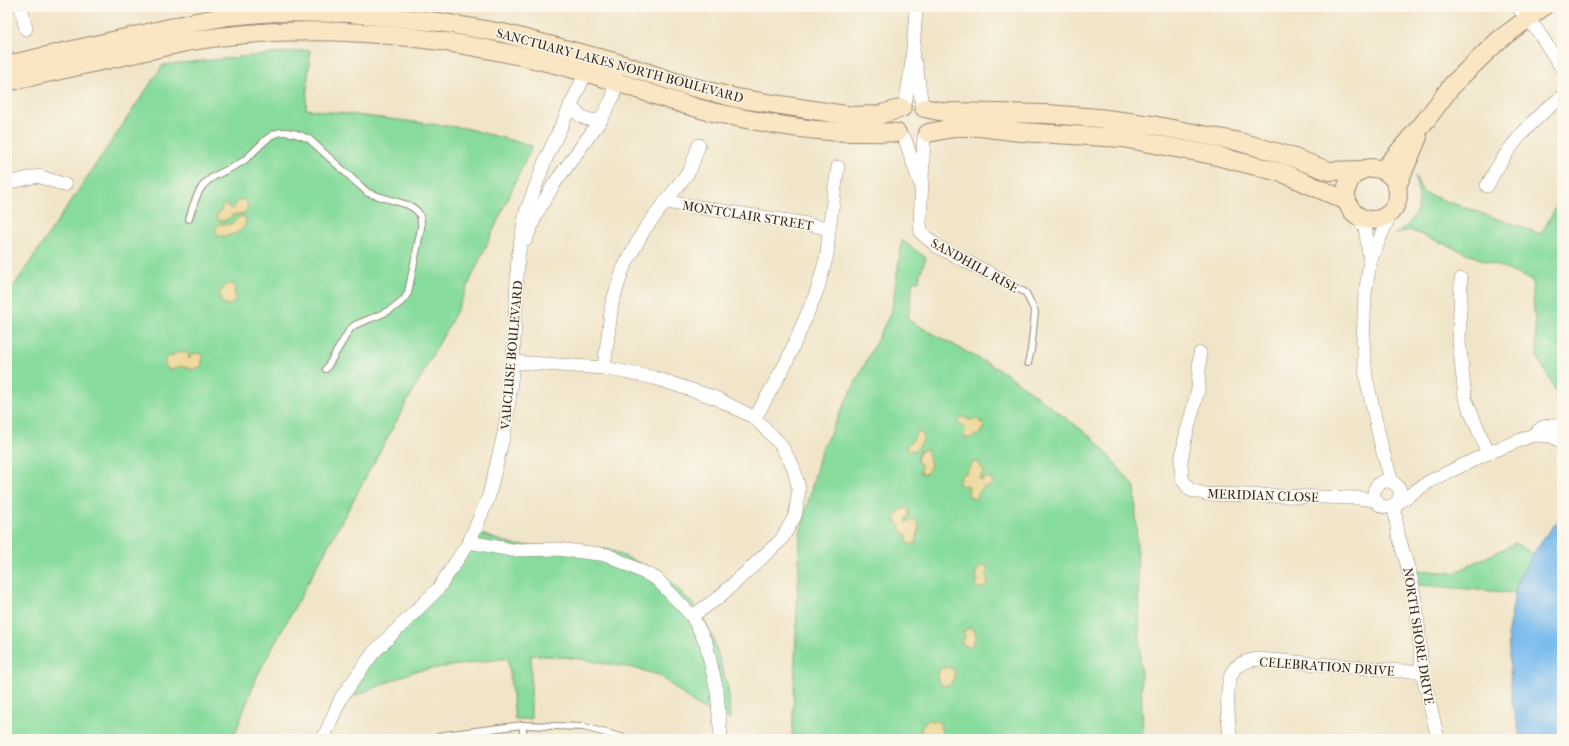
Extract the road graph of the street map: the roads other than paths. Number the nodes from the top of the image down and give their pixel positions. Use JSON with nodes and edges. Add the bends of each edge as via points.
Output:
{"nodes":[{"id":1,"x":21,"y":7,"type":"edge"},
{"id":2,"x":916,"y":7,"type":"edge"},
{"id":3,"x":1542,"y":7,"type":"edge"},
{"id":4,"x":314,"y":10,"type":"edge"},
{"id":5,"x":1523,"y":13,"type":"edge"},
{"id":6,"x":26,"y":29,"type":"dead end"},
{"id":7,"x":315,"y":31,"type":"junction"},
{"id":8,"x":914,"y":50,"type":"junction"},
{"id":9,"x":618,"y":63,"type":"junction"},
{"id":10,"x":590,"y":64,"type":"junction"},
{"id":11,"x":7,"y":65,"type":"edge"},
{"id":12,"x":1562,"y":68,"type":"edge"},
{"id":13,"x":612,"y":81,"type":"junction"},
{"id":14,"x":7,"y":82,"type":"edge"},
{"id":15,"x":1562,"y":97,"type":"edge"},
{"id":16,"x":570,"y":105,"type":"junction"},
{"id":17,"x":903,"y":107,"type":"junction"},
{"id":18,"x":923,"y":107,"type":"junction"},
{"id":19,"x":1426,"y":120,"type":"junction"},
{"id":20,"x":600,"y":121,"type":"junction"},
{"id":21,"x":926,"y":135,"type":"junction"},
{"id":22,"x":901,"y":136,"type":"junction"},
{"id":23,"x":699,"y":145,"type":"dead end"},
{"id":24,"x":838,"y":168,"type":"dead end"},
{"id":25,"x":1362,"y":170,"type":"junction"},
{"id":26,"x":1382,"y":170,"type":"junction"},
{"id":27,"x":7,"y":183,"type":"edge"},
{"id":28,"x":65,"y":185,"type":"dead end"},
{"id":29,"x":1397,"y":186,"type":"junction"},
{"id":30,"x":1487,"y":186,"type":"dead end"},
{"id":31,"x":922,"y":188,"type":"junction"},
{"id":32,"x":666,"y":202,"type":"junction"},
{"id":33,"x":1351,"y":207,"type":"junction"},
{"id":34,"x":1392,"y":210,"type":"junction"},
{"id":35,"x":189,"y":219,"type":"dead end"},
{"id":36,"x":829,"y":229,"type":"junction"},
{"id":37,"x":518,"y":257,"type":"junction"},
{"id":38,"x":1370,"y":260,"type":"junction"},
{"id":39,"x":1462,"y":279,"type":"dead end"},
{"id":40,"x":1003,"y":280,"type":"joint"},
{"id":41,"x":1200,"y":353,"type":"dead end"},
{"id":42,"x":513,"y":362,"type":"junction"},
{"id":43,"x":1028,"y":363,"type":"dead end"},
{"id":44,"x":604,"y":368,"type":"junction"},
{"id":45,"x":326,"y":369,"type":"dead end"},
{"id":46,"x":755,"y":418,"type":"junction"},
{"id":47,"x":1562,"y":427,"type":"edge"},
{"id":48,"x":1532,"y":435,"type":"junction"},
{"id":49,"x":1562,"y":442,"type":"edge"},
{"id":50,"x":1382,"y":449,"type":"junction"},
{"id":51,"x":1488,"y":453,"type":"junction"},
{"id":52,"x":1430,"y":481,"type":"junction"},
{"id":53,"x":1394,"y":483,"type":"junction"},
{"id":54,"x":1377,"y":494,"type":"junction"},
{"id":55,"x":1396,"y":504,"type":"junction"},
{"id":56,"x":1398,"y":534,"type":"junction"},
{"id":57,"x":469,"y":542,"type":"junction"},
{"id":58,"x":692,"y":616,"type":"junction"},
{"id":59,"x":1422,"y":671,"type":"junction"},
{"id":60,"x":523,"y":725,"type":"junction"},
{"id":61,"x":324,"y":739,"type":"edge"},
{"id":62,"x":433,"y":739,"type":"edge"},
{"id":63,"x":523,"y":739,"type":"edge"},
{"id":64,"x":628,"y":739,"type":"edge"},
{"id":65,"x":721,"y":739,"type":"edge"},
{"id":66,"x":1230,"y":739,"type":"edge"},
{"id":67,"x":1438,"y":739,"type":"edge"}],
"edges":[{"from":1,"to":6,"type":"street"},
{"from":2,"to":8,"type":"street"},
{"from":3,"to":5,"type":"street"},
{"from":4,"to":7,"type":"street"},
{"from":4,"to":10,"type":"street","name":"SANCTUARY LAKES NORTH BOULEVARD","via":[[472,27],[531,39]]},
{"from":4,"to":11,"type":"street","name":"SANCTUARY LAKES NORTH BOULEVARD","via":[[229,16]]},
{"from":5,"to":12,"type":"street"},
{"from":5,"to":19,"type":"street","via":[[1453,84]]},
{"from":7,"to":10,"type":"street","name":"SANCTUARY LAKES NORTH BOULEVARD","via":[[381,35],[457,44],[532,59]]},
{"from":7,"to":14,"type":"street","name":"SANCTUARY LAKES NORTH BOULEVARD","via":[[216,36]]},
{"from":8,"to":17,"type":"street"},
{"from":8,"to":18,"type":"street"},
{"from":9,"to":10,"type":"street","name":"SANCTUARY LAKES NORTH BOULEVARD"},
{"from":9,"to":13,"type":"street","name":"VAUCLUSE BOULEVARD"},
{"from":9,"to":17,"type":"street","name":"SANCTUARY LAKES NORTH BOULEVARD","via":[[708,91],[786,106],[858,116],[882,115]]},
{"from":10,"to":13,"type":"street","name":"SANCTUARY LAKES NORTH BOULEVARD"},
{"from":10,"to":16,"type":"street","name":"VAUCLUSE BOULEVARD"},
{"from":13,"to":20,"type":"street","name":"VAUCLUSE BOULEVARD","via":[[614,95]]},
{"from":13,"to":22,"type":"street","name":"SANCTUARY LAKES NORTH BOULEVARD","via":[[670,101],[755,121],[829,131]]},
{"from":15,"to":30,"type":"street","via":[[1540,113],[1513,142]]},
{"from":16,"to":20,"type":"street","via":[[577,114],[589,121]]},
{"from":16,"to":37,"type":"street","name":"VAUCLUSE BOULEVARD","via":[[545,160],[526,212]]},
{"from":17,"to":18,"type":"street","via":[[910,104]]},
{"from":17,"to":22,"type":"street","via":[[896,117],[895,128]]},
{"from":18,"to":21,"type":"street","via":[[932,123]]},
{"from":18,"to":25,"type":"street","via":[[944,112],[1047,114],[1152,125],[1240,142],[1329,171]]},
{"from":19,"to":26,"type":"street"},
{"from":19,"to":29,"type":"street"},
{"from":20,"to":37,"type":"street","name":"VAUCLUSE BOULEVARD","via":[[554,184],[537,213]]},
{"from":21,"to":22,"type":"street","via":[[915,141]]},
{"from":21,"to":31,"type":"street","name":"SANDHILL RISE"},
{"from":21,"to":33,"type":"street","via":[[958,127],[980,127],[1123,138],[1213,155],[1283,173]]},
{"from":22,"to":31,"type":"street","name":"SANDHILL RISE"},
{"from":23,"to":32,"type":"street","name":"MONTCLAIR STREET","via":[[690,170]]},
{"from":24,"to":36,"type":"street","name":"MONTCLAIR STREET"},
{"from":25,"to":26,"type":"street"},
{"from":25,"to":33,"type":"street","via":[[1350,179],[1346,194]]},
{"from":26,"to":29,"type":"street"},
{"from":27,"to":28,"type":"street","via":[[38,176]]},
{"from":29,"to":34,"type":"street","via":[[1397,199]]},
{"from":31,"to":40,"type":"street","name":"SANDHILL RISE","via":[[921,233],[938,247]]},
{"from":32,"to":36,"type":"street","name":"MONTCLAIR STREET"},
{"from":32,"to":44,"type":"street","name":"MONTCLAIR STREET","via":[[644,230],[623,269],[612,303]]},
{"from":33,"to":34,"type":"street","via":[[1362,218],[1370,220],[1386,216]]},
{"from":33,"to":38,"type":"street","via":[[1365,227]]},
{"from":34,"to":38,"type":"street"},
{"from":35,"to":45,"type":"lane","via":[[202,187],[211,179],[246,159],[270,136],[287,132],[309,139],[368,193],[408,205],[419,212],[421,228],[408,293],[394,308],[350,329]]},
{"from":36,"to":46,"type":"street","name":"MONTCLAIR STREET","via":[[827,255],[817,291],[786,363]]},
{"from":37,"to":42,"type":"street","name":"VAUCLUSE BOULEVARD"},
{"from":38,"to":50,"type":"street","via":[[1363,341],[1366,376]]},
{"from":39,"to":51,"type":"street","via":[[1459,341],[1465,398]]},
{"from":40,"to":43,"type":"lane","name":"SANDHILL RISE","via":[[1026,293],[1035,312]]},
{"from":41,"to":54,"type":"street","name":"MERIDIAN CLOSE","via":[[1198,390],[1181,462],[1182,479],[1190,490],[1218,495],[1358,498]]},
{"from":42,"to":44,"type":"street"},
{"from":42,"to":57,"type":"street","name":"VAUCLUSE BOULEVARD","via":[[504,434],[488,500]]},
{"from":44,"to":46,"type":"street","via":[[655,378],[716,398]]},
{"from":46,"to":58,"type":"street","via":[[780,444],[793,466],[799,489],[795,516],[781,540],[718,598]]},
{"from":47,"to":48,"type":"street","via":[[1543,427]]},
{"from":48,"to":49,"type":"street","via":[[1552,436]]},
{"from":48,"to":51,"type":"street"},
{"from":50,"to":53,"type":"street"},
{"from":50,"to":54,"type":"street"},
{"from":51,"to":52,"type":"street"},
{"from":52,"to":53,"type":"street"},
{"from":52,"to":55,"type":"street"},
{"from":53,"to":54,"type":"street","via":[[1384,481]]},
{"from":53,"to":55,"type":"street","via":[[1401,495]]},
{"from":54,"to":55,"type":"street","via":[[1386,507]]},
{"from":54,"to":56,"type":"street","name":"NORTH SHORE DRIVE"},
{"from":55,"to":56,"type":"street","name":"NORTH SHORE DRIVE"},
{"from":56,"to":59,"type":"street","name":"NORTH SHORE DRIVE","via":[[1411,578],[1417,611]]},
{"from":57,"to":58,"type":"street","via":[[512,550],[557,549],[608,555],[656,579]]},
{"from":57,"to":61,"type":"street","name":"VAUCLUSE BOULEVARD","via":[[438,589],[374,654],[341,698]]},
{"from":58,"to":65,"type":"street","via":[[706,643],[717,691]]},
{"from":59,"to":66,"type":"street","name":"CELEBRATION DRIVE","via":[[1258,659],[1246,661],[1235,669],[1229,681]]},
{"from":59,"to":67,"type":"street","name":"NORTH SHORE DRIVE"},
{"from":60,"to":62,"type":"lane","via":[[444,735]]},
{"from":60,"to":63,"type":"lane"},
{"from":60,"to":64,"type":"lane","via":[[584,727]]}]}
